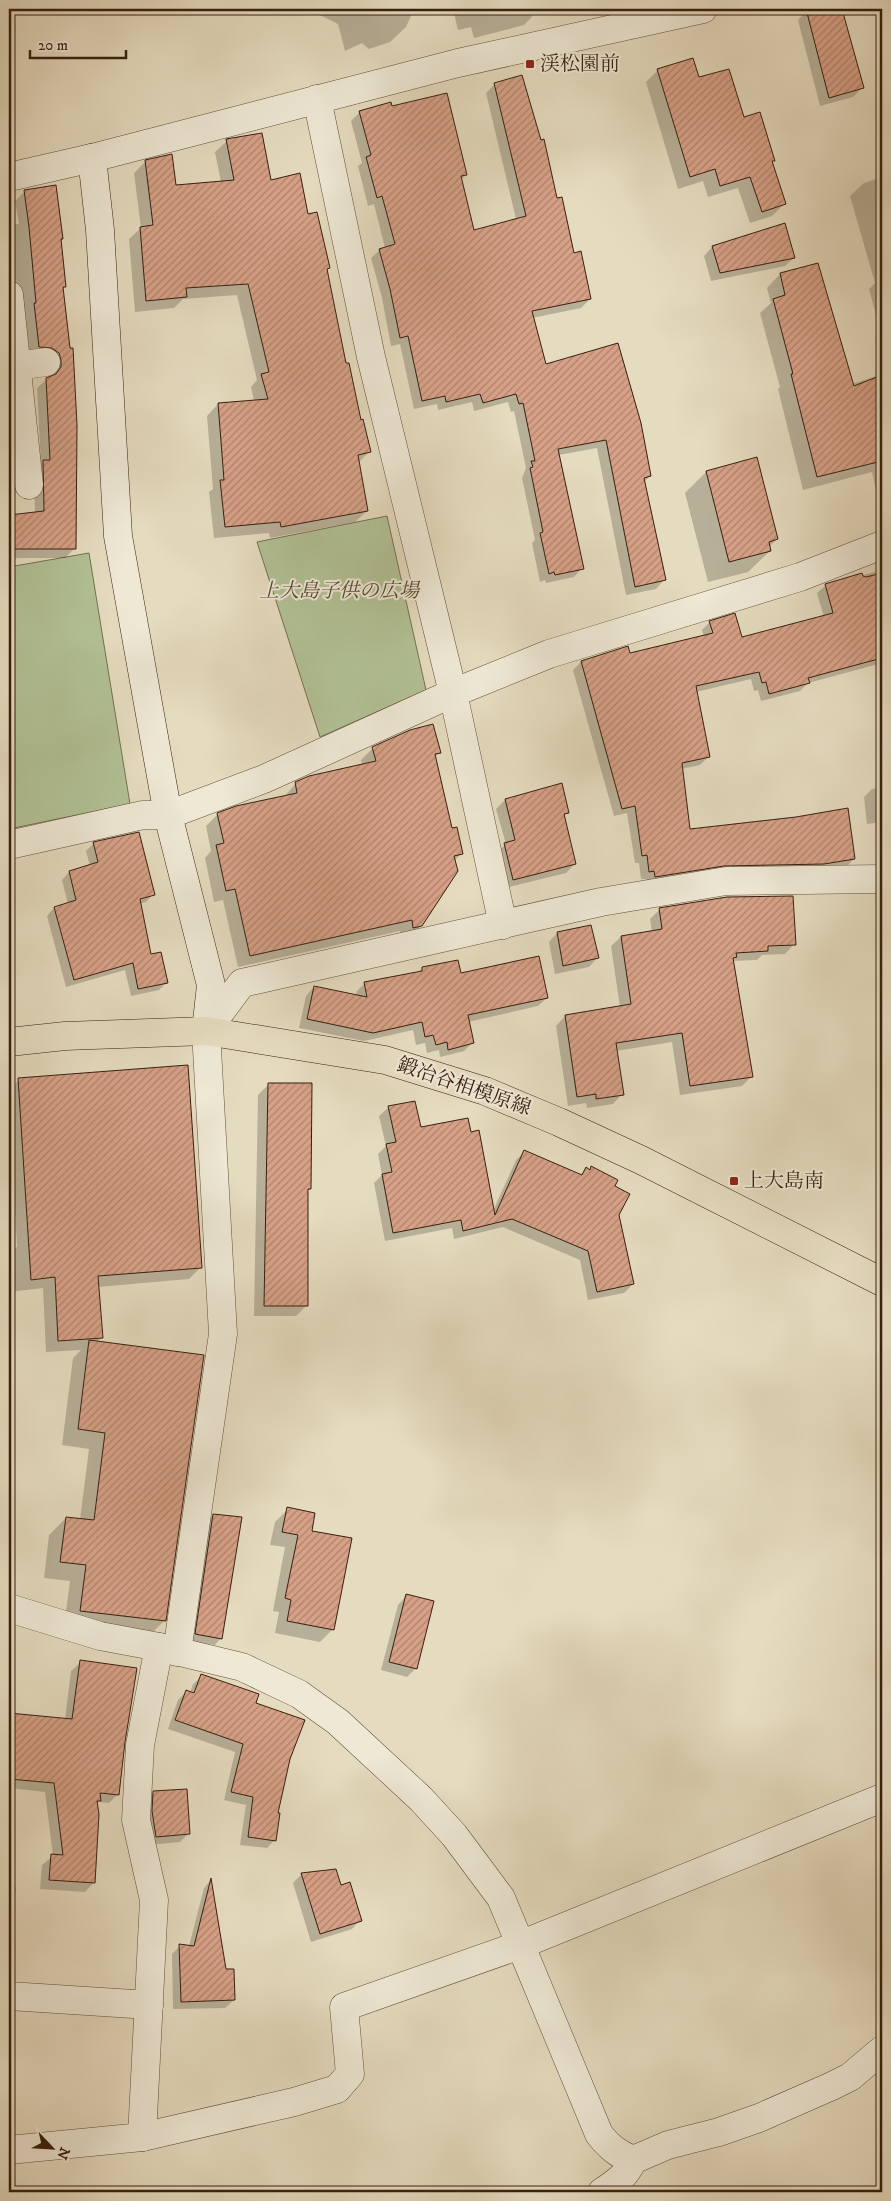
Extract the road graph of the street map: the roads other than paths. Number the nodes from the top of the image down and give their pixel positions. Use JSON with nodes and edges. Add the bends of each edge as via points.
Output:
{"nodes":[{"id":1,"x":703,"y":9,"type":"edge"},
{"id":2,"x":317,"y":99,"type":"junction"},
{"id":3,"x":92,"y":158,"type":"junction"},
{"id":4,"x":9,"y":178,"type":"edge"},
{"id":5,"x":9,"y":295,"type":"edge"},
{"id":6,"x":13,"y":351,"type":"edge"},
{"id":7,"x":46,"y":362,"type":"dead end"},
{"id":8,"x":29,"y":485,"type":"dead end"},
{"id":9,"x":882,"y":545,"type":"edge"},
{"id":10,"x":453,"y":693,"type":"junction"},
{"id":11,"x":168,"y":815,"type":"junction"},
{"id":12,"x":9,"y":845,"type":"edge"},
{"id":13,"x":882,"y":879,"type":"edge"},
{"id":14,"x":503,"y":926,"type":"junction"},
{"id":15,"x":206,"y":1031,"type":"junction"},
{"id":16,"x":9,"y":1042,"type":"edge"},
{"id":17,"x":882,"y":1282,"type":"edge"},
{"id":18,"x":9,"y":1608,"type":"edge"},
{"id":19,"x":168,"y":1650,"type":"junction"},
{"id":20,"x":882,"y":1798,"type":"edge"},
{"id":21,"x":520,"y":1946,"type":"junction"},
{"id":22,"x":9,"y":1996,"type":"edge"},
{"id":23,"x":149,"y":2005,"type":"junction"},
{"id":24,"x":882,"y":2050,"type":"edge"},
{"id":25,"x":142,"y":2137,"type":"junction"},
{"id":26,"x":9,"y":2150,"type":"edge"},
{"id":27,"x":633,"y":2160,"type":"junction"},
{"id":28,"x":602,"y":2192,"type":"edge"}],
"edges":[{"from":1,"to":2,"type":"street","via":[[458,63]]},
{"from":2,"to":3,"type":"street"},
{"from":2,"to":10,"type":"street","via":[[371,357]]},
{"from":3,"to":4,"type":"street"},
{"from":3,"to":11,"type":"street","via":[[100,230],[118,536]]},
{"from":5,"to":6,"type":"street"},
{"from":6,"to":7,"type":"street"},
{"from":6,"to":8,"type":"street"},
{"from":9,"to":10,"type":"street","via":[[800,577],[549,654]]},
{"from":10,"to":11,"type":"street","via":[[264,779]]},
{"from":10,"to":14,"type":"street"},
{"from":11,"to":12,"type":"street","via":[[144,815]]},
{"from":11,"to":15,"type":"street","via":[[211,984]]},
{"from":13,"to":14,"type":"street","via":[[726,881],[601,902]]},
{"from":14,"to":15,"type":"street","via":[[242,983]]},
{"from":15,"to":16,"type":"main road","name":"鍛冶谷相模原線","via":[[66,1036]]},
{"from":15,"to":17,"type":"main road","name":"鍛冶谷相模原線","via":[[384,1060],[485,1090],[641,1160]]},
{"from":15,"to":19,"type":"street","via":[[223,1334]]},
{"from":18,"to":19,"type":"street","via":[[100,1636]]},
{"from":19,"to":21,"type":"street","via":[[242,1667],[299,1694],[338,1722],[421,1799],[454,1835],[501,1898]]},
{"from":19,"to":23,"type":"street","via":[[140,1745],[136,1820],[154,1900]]},
{"from":20,"to":21,"type":"street"},
{"from":21,"to":25,"type":"street","via":[[344,2006],[350,2074],[337,2089]]},
{"from":21,"to":27,"type":"street","via":[[599,2134],[620,2155]]},
{"from":22,"to":23,"type":"street"},
{"from":23,"to":25,"type":"street"},
{"from":24,"to":27,"type":"street","via":[[850,2077],[832,2086],[735,2126],[668,2145]]},
{"from":25,"to":26,"type":"street"},
{"from":27,"to":28,"type":"street","via":[[620,2181]]}]}
